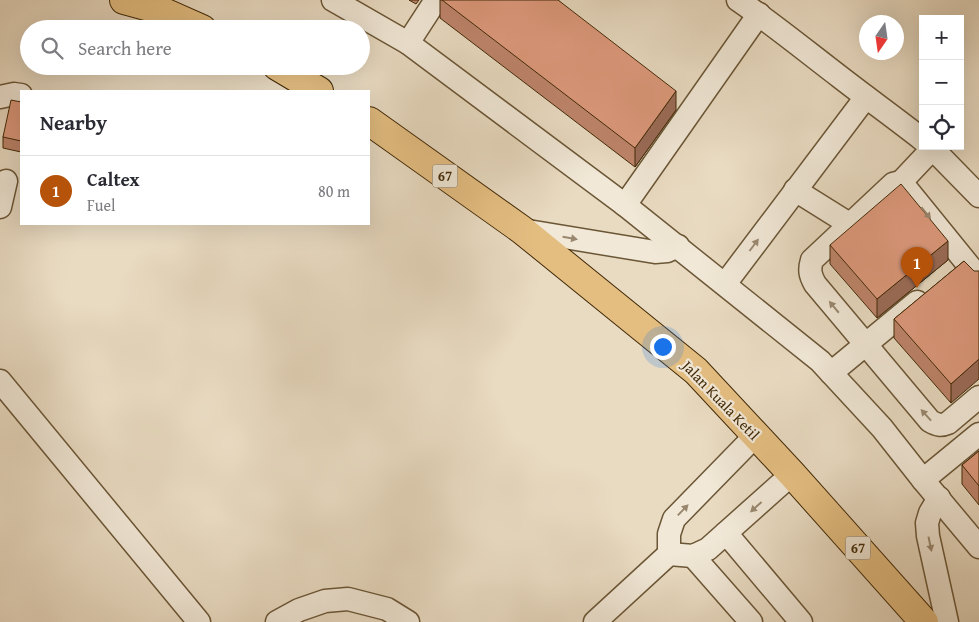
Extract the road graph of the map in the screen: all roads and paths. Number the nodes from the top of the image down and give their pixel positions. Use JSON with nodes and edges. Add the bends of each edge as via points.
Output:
{"nodes":[{"id":1,"x":124,"y":0,"type":"edge"},
{"id":2,"x":332,"y":0,"type":"edge"},
{"id":3,"x":436,"y":0,"type":"edge"},
{"id":4,"x":738,"y":0,"type":"edge"},
{"id":5,"x":758,"y":14,"type":"junction"},
{"id":6,"x":182,"y":20,"type":"edge"},
{"id":7,"x":368,"y":20,"type":"edge"},
{"id":8,"x":370,"y":21,"type":"edge"},
{"id":9,"x":408,"y":42,"type":"junction"},
{"id":10,"x":292,"y":75,"type":"edge"},
{"id":11,"x":317,"y":90,"type":"edge"},
{"id":12,"x":20,"y":95,"type":"edge"},
{"id":13,"x":0,"y":97,"type":"edge"},
{"id":14,"x":866,"y":97,"type":"junction"},
{"id":15,"x":370,"y":122,"type":"edge"},
{"id":16,"x":919,"y":137,"type":"edge"},
{"id":17,"x":925,"y":150,"type":"edge"},
{"id":18,"x":934,"y":150,"type":"edge"},
{"id":19,"x":9,"y":180,"type":"edge"},
{"id":20,"x":901,"y":182,"type":"junction"},
{"id":21,"x":795,"y":190,"type":"junction"},
{"id":22,"x":979,"y":196,"type":"edge"},
{"id":23,"x":624,"y":205,"type":"junction"},
{"id":24,"x":0,"y":207,"type":"edge"},
{"id":25,"x":849,"y":226,"type":"junction"},
{"id":26,"x":522,"y":230,"type":"junction"},
{"id":27,"x":678,"y":246,"type":"junction"},
{"id":28,"x":958,"y":276,"type":"edge"},
{"id":29,"x":725,"y":284,"type":"junction"},
{"id":30,"x":866,"y":344,"type":"junction"},
{"id":31,"x":831,"y":373,"type":"junction"},
{"id":32,"x":0,"y":382,"type":"edge"},
{"id":33,"x":979,"y":397,"type":"edge"},
{"id":34,"x":979,"y":434,"type":"edge"},
{"id":35,"x":756,"y":435,"type":"junction"},
{"id":36,"x":792,"y":474,"type":"junction"},
{"id":37,"x":923,"y":480,"type":"junction"},
{"id":38,"x":939,"y":498,"type":"junction"},
{"id":39,"x":726,"y":533,"type":"junction"},
{"id":40,"x":979,"y":547,"type":"edge"},
{"id":41,"x":669,"y":554,"type":"junction"},
{"id":42,"x":693,"y":556,"type":"junction"},
{"id":43,"x":199,"y":622,"type":"edge"},
{"id":44,"x":277,"y":622,"type":"edge"},
{"id":45,"x":408,"y":622,"type":"edge"},
{"id":46,"x":595,"y":622,"type":"edge"},
{"id":47,"x":751,"y":622,"type":"edge"},
{"id":48,"x":801,"y":622,"type":"edge"},
{"id":49,"x":924,"y":622,"type":"edge"},
{"id":50,"x":947,"y":622,"type":"edge"}],
"edges":[{"from":1,"to":6,"type":"main road"},
{"from":2,"to":7,"type":"street"},
{"from":3,"to":9,"type":"street"},
{"from":4,"to":5,"type":"street"},
{"from":5,"to":14,"type":"street"},
{"from":5,"to":23,"type":"street","via":[[686,101]]},
{"from":8,"to":9,"type":"street"},
{"from":9,"to":23,"type":"street"},
{"from":10,"to":11,"type":"main road"},
{"from":12,"to":13,"type":"street"},
{"from":14,"to":16,"type":"street"},
{"from":14,"to":21,"type":"street"},
{"from":15,"to":26,"type":"main road","name":"Jalan Kuala Ketil","number":"67"},
{"from":17,"to":20,"type":"street"},
{"from":18,"to":22,"type":"street"},
{"from":19,"to":24,"type":"street"},
{"from":20,"to":25,"type":"street","via":[[893,184]]},
{"from":20,"to":28,"type":"street","one_way":true},
{"from":21,"to":25,"type":"street"},
{"from":29,"to":21,"type":"street","one_way":true},
{"from":23,"to":27,"type":"street"},
{"from":30,"to":25,"type":"street","one_way":true,"via":[[810,276],[812,260]]},
{"from":26,"to":27,"type":"street","one_way":true,"via":[[654,252]]},
{"from":26,"to":35,"type":"main road","name":"Jalan Kuala Ketil","number":"67","via":[[696,371]]},
{"from":27,"to":29,"type":"street"},
{"from":28,"to":30,"type":"street"},
{"from":29,"to":31,"type":"street"},
{"from":30,"to":31,"type":"street"},
{"from":33,"to":30,"type":"street","one_way":true,"via":[[948,423],[935,424]]},
{"from":31,"to":37,"type":"street","via":[[882,428]]},
{"from":32,"to":43,"type":"street"},
{"from":34,"to":37,"type":"street"},
{"from":35,"to":36,"type":"main road","name":"Jalan Kuala Ketil","number":"67"},
{"from":41,"to":35,"type":"street","one_way":true,"via":[[669,534],[674,519]]},
{"from":36,"to":39,"type":"street","one_way":true},
{"from":36,"to":49,"type":"main road","name":"Jalan Kuala Ketil","number":"67"},
{"from":37,"to":38,"type":"street"},
{"from":38,"to":40,"type":"street"},
{"from":38,"to":50,"type":"street","one_way":true,"via":[[927,523]]},
{"from":39,"to":42,"type":"street","via":[[708,550]]},
{"from":39,"to":48,"type":"street"},
{"from":41,"to":42,"type":"street"},
{"from":41,"to":46,"type":"street"},
{"from":42,"to":47,"type":"street"},
{"from":44,"to":45,"type":"street","via":[[325,601],[348,599],[387,609]]}]}
